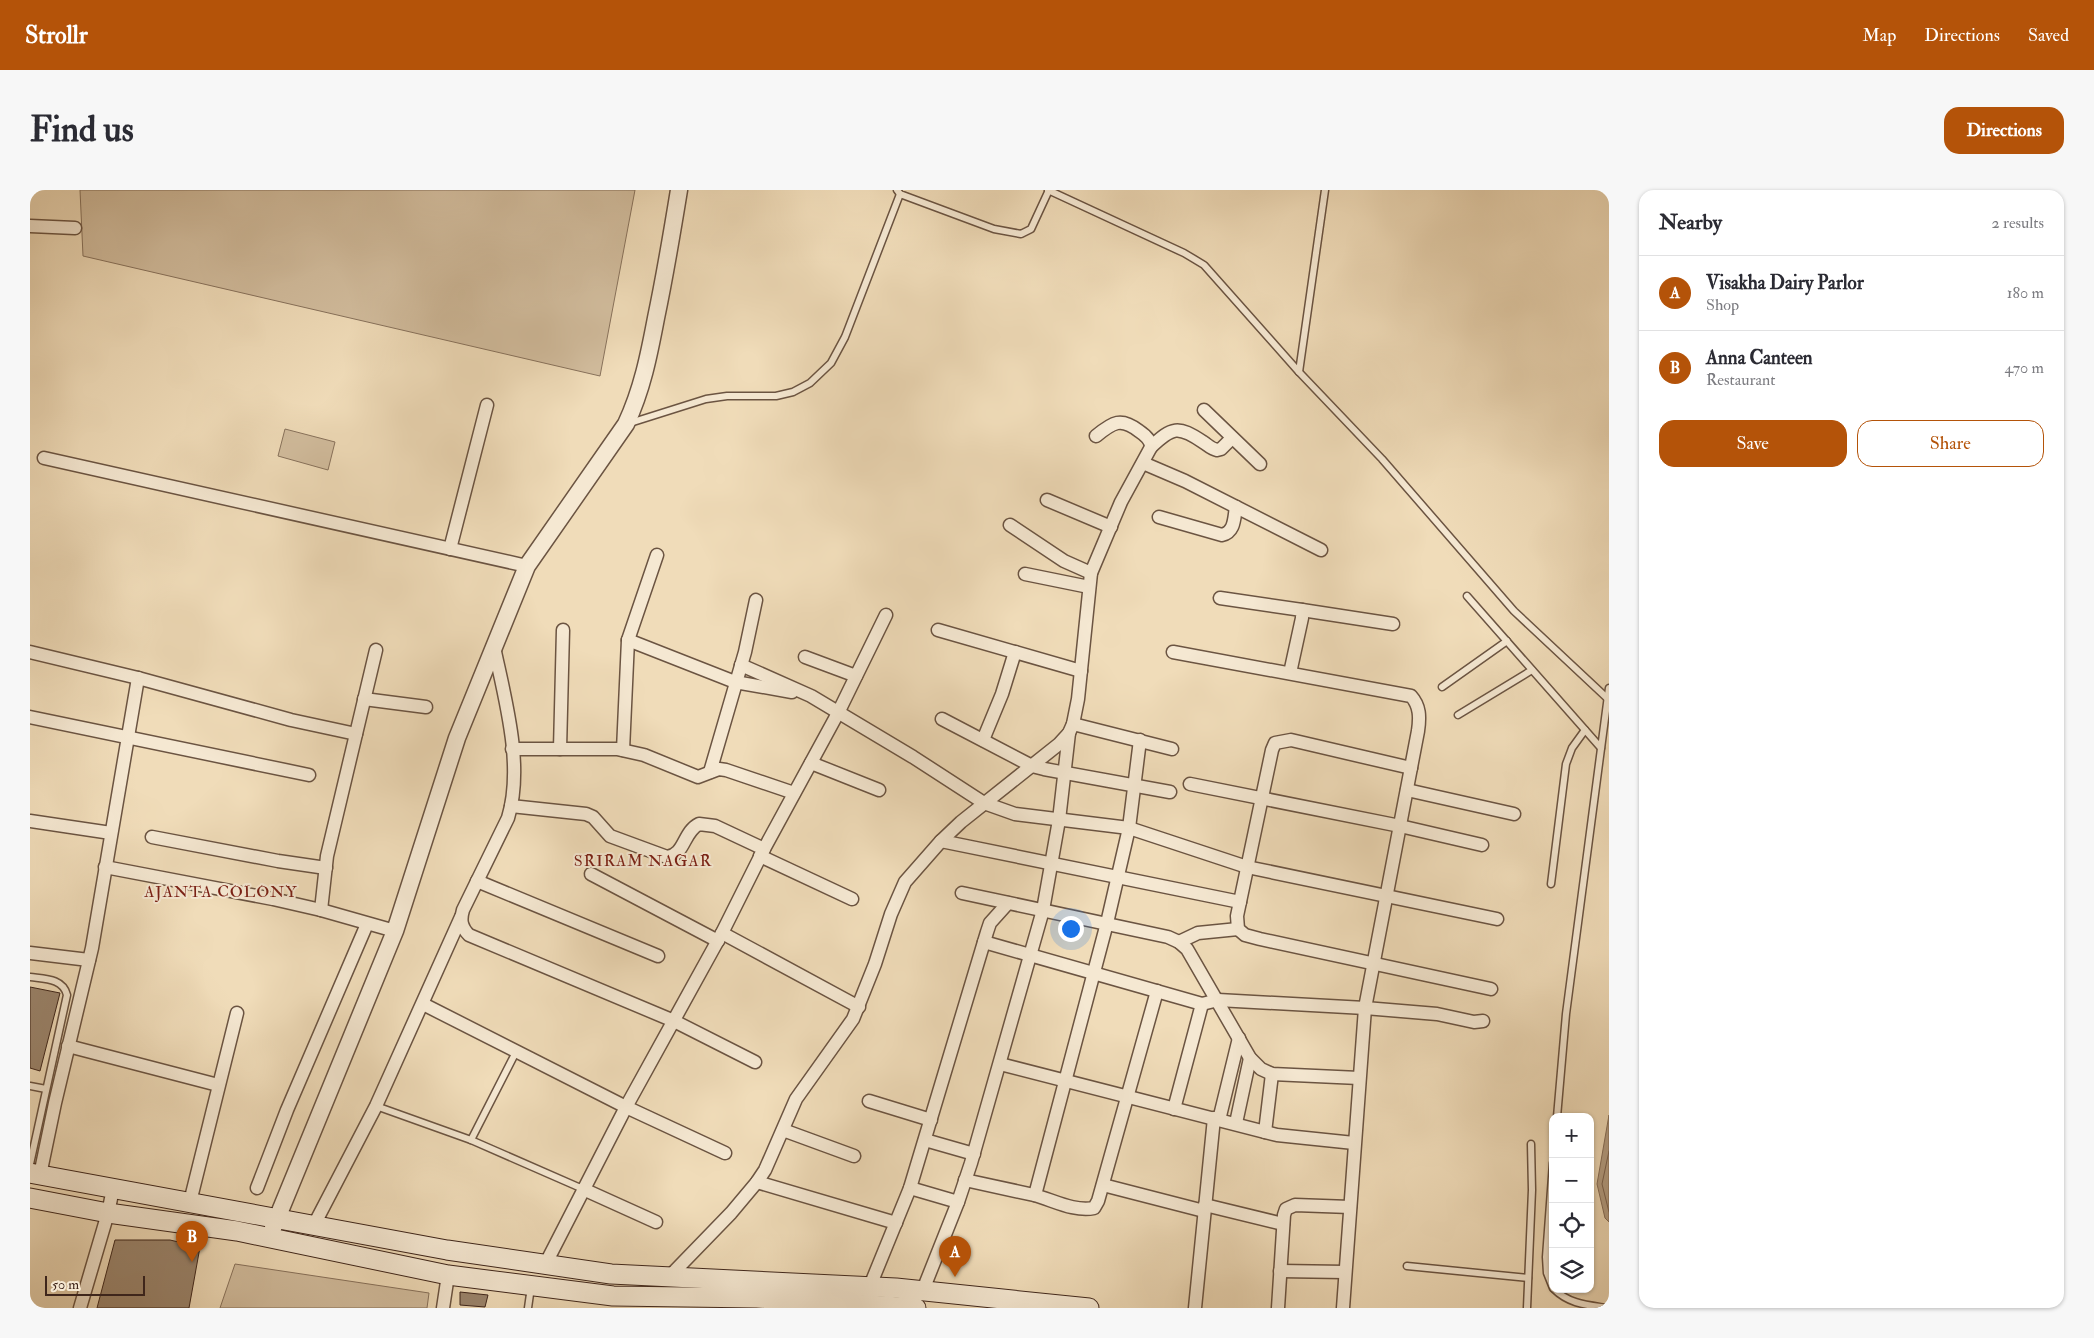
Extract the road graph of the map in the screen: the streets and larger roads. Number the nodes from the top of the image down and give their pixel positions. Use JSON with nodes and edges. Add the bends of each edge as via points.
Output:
{"nodes":[{"id":1,"x":679,"y":190,"type":"edge"},
{"id":2,"x":30,"y":226,"type":"edge"},
{"id":3,"x":75,"y":228,"type":"dead end"},
{"id":4,"x":487,"y":405,"type":"dead end"},
{"id":5,"x":1204,"y":410,"type":"dead end"},
{"id":6,"x":1096,"y":436,"type":"dead end"},
{"id":7,"x":1232,"y":438,"type":"junction"},
{"id":8,"x":1151,"y":447,"type":"junction"},
{"id":9,"x":44,"y":458,"type":"dead end"},
{"id":10,"x":1143,"y":463,"type":"junction"},
{"id":11,"x":1260,"y":464,"type":"dead end"},
{"id":12,"x":1047,"y":500,"type":"dead end"},
{"id":13,"x":1236,"y":507,"type":"junction"},
{"id":14,"x":1159,"y":517,"type":"dead end"},
{"id":15,"x":1010,"y":525,"type":"dead end"},
{"id":16,"x":1111,"y":528,"type":"junction"},
{"id":17,"x":450,"y":549,"type":"junction"},
{"id":18,"x":1321,"y":550,"type":"dead end"},
{"id":19,"x":657,"y":555,"type":"dead end"},
{"id":20,"x":527,"y":566,"type":"junction"},
{"id":21,"x":1091,"y":573,"type":"junction"},
{"id":22,"x":1025,"y":574,"type":"dead end"},
{"id":23,"x":1089,"y":587,"type":"junction"},
{"id":24,"x":1220,"y":598,"type":"dead end"},
{"id":25,"x":756,"y":600,"type":"dead end"},
{"id":26,"x":1302,"y":610,"type":"junction"},
{"id":27,"x":886,"y":615,"type":"dead end"},
{"id":28,"x":1393,"y":624,"type":"dead end"},
{"id":29,"x":563,"y":630,"type":"dead end"},
{"id":30,"x":938,"y":630,"type":"dead end"},
{"id":31,"x":628,"y":640,"type":"junction"},
{"id":32,"x":494,"y":647,"type":"junction"},
{"id":33,"x":376,"y":650,"type":"dead end"},
{"id":34,"x":30,"y":652,"type":"edge"},
{"id":35,"x":1015,"y":652,"type":"junction"},
{"id":36,"x":1173,"y":652,"type":"dead end"},
{"id":37,"x":805,"y":657,"type":"dead end"},
{"id":38,"x":741,"y":665,"type":"junction"},
{"id":39,"x":1081,"y":671,"type":"junction"},
{"id":40,"x":1290,"y":673,"type":"junction"},
{"id":41,"x":856,"y":676,"type":"junction"},
{"id":42,"x":138,"y":678,"type":"junction"},
{"id":43,"x":735,"y":682,"type":"junction"},
{"id":44,"x":811,"y":696,"type":"junction"},
{"id":45,"x":364,"y":699,"type":"junction"},
{"id":46,"x":426,"y":707,"type":"dead end"},
{"id":47,"x":838,"y":713,"type":"junction"},
{"id":48,"x":30,"y":717,"type":"edge"},
{"id":49,"x":942,"y":719,"type":"dead end"},
{"id":50,"x":1071,"y":729,"type":"junction"},
{"id":51,"x":356,"y":734,"type":"junction"},
{"id":52,"x":128,"y":736,"type":"junction"},
{"id":53,"x":983,"y":740,"type":"junction"},
{"id":54,"x":1140,"y":740,"type":"junction"},
{"id":55,"x":512,"y":749,"type":"junction"},
{"id":56,"x":560,"y":749,"type":"junction"},
{"id":57,"x":1172,"y":749,"type":"dead end"},
{"id":58,"x":623,"y":750,"type":"junction"},
{"id":59,"x":811,"y":762,"type":"junction"},
{"id":60,"x":1032,"y":766,"type":"junction"},
{"id":61,"x":1411,"y":768,"type":"junction"},
{"id":62,"x":710,"y":772,"type":"junction"},
{"id":63,"x":1065,"y":773,"type":"junction"},
{"id":64,"x":309,"y":775,"type":"dead end"},
{"id":65,"x":1190,"y":784,"type":"dead end"},
{"id":66,"x":1136,"y":786,"type":"junction"},
{"id":67,"x":879,"y":790,"type":"dead end"},
{"id":68,"x":1407,"y":790,"type":"junction"},
{"id":69,"x":1170,"y":792,"type":"dead end"},
{"id":70,"x":794,"y":793,"type":"junction"},
{"id":71,"x":1261,"y":799,"type":"junction"},
{"id":72,"x":984,"y":803,"type":"junction"},
{"id":73,"x":512,"y":806,"type":"junction"},
{"id":74,"x":1514,"y":814,"type":"dead end"},
{"id":75,"x":1059,"y":820,"type":"junction"},
{"id":76,"x":30,"y":821,"type":"edge"},
{"id":77,"x":1400,"y":826,"type":"junction"},
{"id":78,"x":1129,"y":828,"type":"junction"},
{"id":79,"x":111,"y":833,"type":"junction"},
{"id":80,"x":152,"y":837,"type":"dead end"},
{"id":81,"x":941,"y":841,"type":"junction"},
{"id":82,"x":1482,"y":845,"type":"dead end"},
{"id":83,"x":762,"y":852,"type":"junction"},
{"id":84,"x":1051,"y":865,"type":"junction"},
{"id":85,"x":105,"y":867,"type":"junction"},
{"id":86,"x":326,"y":868,"type":"junction"},
{"id":87,"x":1248,"y":868,"type":"junction"},
{"id":88,"x":591,"y":874,"type":"dead end"},
{"id":89,"x":1117,"y":878,"type":"junction"},
{"id":90,"x":477,"y":881,"type":"junction"},
{"id":91,"x":962,"y":893,"type":"dead end"},
{"id":92,"x":1386,"y":896,"type":"junction"},
{"id":93,"x":852,"y":899,"type":"dead end"},
{"id":94,"x":1240,"y":902,"type":"junction"},
{"id":95,"x":1008,"y":903,"type":"junction"},
{"id":96,"x":321,"y":910,"type":"junction"},
{"id":97,"x":1043,"y":910,"type":"junction"},
{"id":98,"x":461,"y":917,"type":"junction"},
{"id":99,"x":1496,"y":919,"type":"dead end"},
{"id":100,"x":1107,"y":923,"type":"junction"},
{"id":101,"x":366,"y":924,"type":"junction"},
{"id":102,"x":1238,"y":928,"type":"junction"},
{"id":103,"x":394,"y":930,"type":"junction"},
{"id":104,"x":720,"y":937,"type":"junction"},
{"id":105,"x":984,"y":942,"type":"junction"},
{"id":106,"x":1179,"y":942,"type":"junction"},
{"id":107,"x":30,"y":953,"type":"edge"},
{"id":108,"x":1032,"y":955,"type":"junction"},
{"id":109,"x":658,"y":956,"type":"dead end"},
{"id":110,"x":89,"y":960,"type":"junction"},
{"id":111,"x":1373,"y":963,"type":"junction"},
{"id":112,"x":1094,"y":973,"type":"junction"},
{"id":113,"x":1491,"y":989,"type":"dead end"},
{"id":114,"x":1157,"y":991,"type":"junction"},
{"id":115,"x":1218,"y":1000,"type":"junction"},
{"id":116,"x":423,"y":1004,"type":"junction"},
{"id":117,"x":1202,"y":1004,"type":"junction"},
{"id":118,"x":859,"y":1007,"type":"junction"},
{"id":119,"x":1365,"y":1008,"type":"junction"},
{"id":120,"x":237,"y":1013,"type":"dead end"},
{"id":121,"x":674,"y":1021,"type":"junction"},
{"id":122,"x":1483,"y":1021,"type":"dead end"},
{"id":123,"x":1239,"y":1038,"type":"junction"},
{"id":124,"x":68,"y":1046,"type":"junction"},
{"id":125,"x":1250,"y":1058,"type":"junction"},
{"id":126,"x":755,"y":1062,"type":"dead end"},
{"id":127,"x":1000,"y":1064,"type":"junction"},
{"id":128,"x":1272,"y":1074,"type":"junction"},
{"id":129,"x":1359,"y":1078,"type":"junction"},
{"id":130,"x":1065,"y":1082,"type":"junction"},
{"id":131,"x":218,"y":1085,"type":"junction"},
{"id":132,"x":1126,"y":1097,"type":"junction"},
{"id":133,"x":869,"y":1101,"type":"dead end"},
{"id":134,"x":626,"y":1106,"type":"junction"},
{"id":135,"x":1174,"y":1109,"type":"junction"},
{"id":136,"x":1216,"y":1119,"type":"junction"},
{"id":137,"x":931,"y":1120,"type":"junction"},
{"id":138,"x":1236,"y":1123,"type":"junction"},
{"id":139,"x":783,"y":1130,"type":"junction"},
{"id":140,"x":1265,"y":1132,"type":"junction"},
{"id":141,"x":924,"y":1140,"type":"junction"},
{"id":142,"x":1354,"y":1143,"type":"junction"},
{"id":143,"x":725,"y":1153,"type":"dead end"},
{"id":144,"x":974,"y":1154,"type":"junction"},
{"id":145,"x":854,"y":1156,"type":"dead end"},
{"id":146,"x":34,"y":1171,"type":"edge"},
{"id":147,"x":966,"y":1180,"type":"junction"},
{"id":148,"x":757,"y":1182,"type":"junction"},
{"id":149,"x":1103,"y":1185,"type":"junction"},
{"id":150,"x":258,"y":1188,"type":"dead end"},
{"id":151,"x":910,"y":1188,"type":"junction"},
{"id":152,"x":113,"y":1189,"type":"junction"},
{"id":153,"x":583,"y":1189,"type":"junction"},
{"id":154,"x":1035,"y":1196,"type":"junction"},
{"id":155,"x":30,"y":1198,"type":"edge"},
{"id":156,"x":190,"y":1202,"type":"junction"},
{"id":157,"x":958,"y":1202,"type":"junction"},
{"id":158,"x":1350,"y":1207,"type":"junction"},
{"id":159,"x":1204,"y":1208,"type":"junction"},
{"id":160,"x":108,"y":1213,"type":"junction"},
{"id":161,"x":277,"y":1217,"type":"junction"},
{"id":162,"x":656,"y":1222,"type":"dead end"},
{"id":163,"x":896,"y":1223,"type":"junction"},
{"id":164,"x":1283,"y":1224,"type":"junction"},
{"id":165,"x":314,"y":1225,"type":"junction"},
{"id":166,"x":268,"y":1238,"type":"junction"},
{"id":167,"x":545,"y":1264,"type":"junction"},
{"id":168,"x":1280,"y":1271,"type":"junction"},
{"id":169,"x":1346,"y":1272,"type":"junction"},
{"id":170,"x":448,"y":1275,"type":"junction"},
{"id":171,"x":679,"y":1283,"type":"junction"},
{"id":172,"x":870,"y":1286,"type":"junction"},
{"id":173,"x":923,"y":1290,"type":"junction"},
{"id":174,"x":895,"y":1301,"type":"edge"},
{"id":175,"x":615,"y":1302,"type":"edge"},
{"id":176,"x":757,"y":1303,"type":"edge"},
{"id":177,"x":803,"y":1304,"type":"edge"},
{"id":178,"x":80,"y":1308,"type":"edge"},
{"id":179,"x":444,"y":1308,"type":"edge"},
{"id":180,"x":916,"y":1308,"type":"edge"},
{"id":181,"x":1089,"y":1308,"type":"edge"},
{"id":182,"x":1195,"y":1308,"type":"edge"},
{"id":183,"x":1278,"y":1308,"type":"edge"},
{"id":184,"x":1343,"y":1308,"type":"edge"}],
"edges":[{"from":1,"to":20,"type":"street","via":[[646,371],[637,400],[626,424]]},
{"from":2,"to":3,"type":"street"},
{"from":4,"to":17,"type":"street"},
{"from":5,"to":7,"type":"street"},
{"from":6,"to":8,"type":"street","via":[[1116,423],[1128,422],[1151,442]]},
{"from":7,"to":8,"type":"street","via":[[1217,450],[1174,429],[1166,432]]},
{"from":7,"to":11,"type":"street"},
{"from":8,"to":10,"type":"street"},
{"from":9,"to":17,"type":"street"},
{"from":10,"to":13,"type":"street"},
{"from":10,"to":16,"type":"street"},
{"from":12,"to":16,"type":"street"},
{"from":13,"to":14,"type":"street","via":[[1231,530],[1222,535]]},
{"from":13,"to":18,"type":"street"},
{"from":15,"to":21,"type":"street","via":[[1064,561]]},
{"from":16,"to":21,"type":"street"},
{"from":17,"to":20,"type":"street"},
{"from":19,"to":31,"type":"street"},
{"from":20,"to":32,"type":"street"},
{"from":21,"to":23,"type":"street"},
{"from":22,"to":23,"type":"street"},
{"from":23,"to":39,"type":"street"},
{"from":24,"to":26,"type":"street"},
{"from":25,"to":38,"type":"street"},
{"from":26,"to":28,"type":"street"},
{"from":26,"to":40,"type":"street"},
{"from":27,"to":41,"type":"street"},
{"from":29,"to":56,"type":"street"},
{"from":30,"to":35,"type":"street"},
{"from":31,"to":43,"type":"street"},
{"from":31,"to":58,"type":"street"},
{"from":32,"to":55,"type":"street"},
{"from":32,"to":103,"type":"street","via":[[457,738]]},
{"from":33,"to":45,"type":"street"},
{"from":34,"to":42,"type":"street"},
{"from":35,"to":39,"type":"street"},
{"from":35,"to":53,"type":"street"},
{"from":36,"to":40,"type":"street"},
{"from":37,"to":41,"type":"street"},
{"from":38,"to":43,"type":"street"},
{"from":38,"to":44,"type":"street"},
{"from":39,"to":50,"type":"street","via":[[1076,716]]},
{"from":40,"to":61,"type":"street","via":[[1411,696],[1417,702],[1420,717]]},
{"from":41,"to":47,"type":"street"},
{"from":42,"to":51,"type":"street","via":[[291,720]]},
{"from":42,"to":52,"type":"street"},
{"from":43,"to":44,"type":"street"},
{"from":43,"to":62,"type":"street"},
{"from":44,"to":47,"type":"street"},
{"from":45,"to":46,"type":"street"},
{"from":45,"to":51,"type":"street"},
{"from":47,"to":59,"type":"street"},
{"from":47,"to":72,"type":"street"},
{"from":48,"to":52,"type":"street"},
{"from":49,"to":53,"type":"street"},
{"from":50,"to":54,"type":"street"},
{"from":50,"to":60,"type":"street","via":[[1047,756]]},
{"from":50,"to":63,"type":"street"},
{"from":51,"to":86,"type":"street"},
{"from":52,"to":64,"type":"street"},
{"from":52,"to":79,"type":"street"},
{"from":53,"to":60,"type":"street"},
{"from":54,"to":57,"type":"street"},
{"from":54,"to":66,"type":"street"},
{"from":55,"to":56,"type":"street"},
{"from":55,"to":73,"type":"street"},
{"from":56,"to":58,"type":"street"},
{"from":58,"to":62,"type":"street","via":[[698,777]]},
{"from":59,"to":67,"type":"street"},
{"from":59,"to":70,"type":"street"},
{"from":60,"to":63,"type":"street"},
{"from":60,"to":72,"type":"street"},
{"from":61,"to":68,"type":"street"},
{"from":61,"to":71,"type":"street","via":[[1282,740],[1275,743],[1272,750]]},
{"from":62,"to":70,"type":"street","via":[[726,770]]},
{"from":63,"to":66,"type":"street"},
{"from":63,"to":75,"type":"street"},
{"from":65,"to":71,"type":"street"},
{"from":66,"to":69,"type":"street"},
{"from":66,"to":78,"type":"street"},
{"from":68,"to":74,"type":"street"},
{"from":68,"to":77,"type":"street"},
{"from":70,"to":83,"type":"street"},
{"from":71,"to":77,"type":"street"},
{"from":71,"to":87,"type":"street"},
{"from":72,"to":75,"type":"street","via":[[1014,814]]},
{"from":72,"to":81,"type":"street"},
{"from":73,"to":83,"type":"street","via":[[586,814],[593,817],[610,836],[667,857],[680,852],[686,836],[699,824],[715,826]]},
{"from":73,"to":90,"type":"street"},
{"from":75,"to":78,"type":"street"},
{"from":75,"to":84,"type":"street"},
{"from":76,"to":79,"type":"street"},
{"from":77,"to":82,"type":"street"},
{"from":77,"to":92,"type":"street"},
{"from":78,"to":87,"type":"street"},
{"from":78,"to":89,"type":"street"},
{"from":79,"to":85,"type":"street"},
{"from":80,"to":86,"type":"street"},
{"from":81,"to":84,"type":"street"},
{"from":81,"to":118,"type":"street","via":[[905,882]]},
{"from":83,"to":93,"type":"street"},
{"from":83,"to":104,"type":"street"},
{"from":84,"to":89,"type":"street"},
{"from":84,"to":97,"type":"street"},
{"from":85,"to":96,"type":"street"},
{"from":85,"to":110,"type":"street"},
{"from":86,"to":96,"type":"street"},
{"from":87,"to":92,"type":"street"},
{"from":87,"to":94,"type":"street"},
{"from":88,"to":104,"type":"street"},
{"from":89,"to":94,"type":"street"},
{"from":89,"to":100,"type":"street"},
{"from":90,"to":98,"type":"street"},
{"from":90,"to":109,"type":"street"},
{"from":91,"to":95,"type":"street"},
{"from":92,"to":99,"type":"street"},
{"from":92,"to":111,"type":"street"},
{"from":94,"to":102,"type":"street"},
{"from":95,"to":97,"type":"street"},
{"from":95,"to":105,"type":"street","via":[[990,923]]},
{"from":96,"to":101,"type":"street"},
{"from":97,"to":100,"type":"street"},
{"from":97,"to":108,"type":"street"},
{"from":98,"to":116,"type":"street"},
{"from":98,"to":121,"type":"street","via":[[469,934]]},
{"from":100,"to":106,"type":"street"},
{"from":100,"to":112,"type":"street"},
{"from":101,"to":103,"type":"street"},
{"from":101,"to":150,"type":"street","via":[[287,1110]]},
{"from":102,"to":106,"type":"street","via":[[1198,933]]},
{"from":102,"to":111,"type":"street","via":[[1245,935],[1260,939]]},
{"from":103,"to":161,"type":"street"},
{"from":104,"to":118,"type":"street"},
{"from":104,"to":121,"type":"street"},
{"from":105,"to":108,"type":"street"},
{"from":105,"to":137,"type":"street"},
{"from":106,"to":115,"type":"street","via":[[1187,949]]},
{"from":107,"to":110,"type":"street"},
{"from":108,"to":112,"type":"street"},
{"from":108,"to":127,"type":"street"},
{"from":110,"to":124,"type":"street"},
{"from":111,"to":113,"type":"street"},
{"from":111,"to":119,"type":"street"},
{"from":112,"to":114,"type":"street"},
{"from":112,"to":130,"type":"street"},
{"from":114,"to":117,"type":"street"},
{"from":114,"to":132,"type":"street"},
{"from":115,"to":117,"type":"street"},
{"from":115,"to":119,"type":"street"},
{"from":115,"to":123,"type":"street"},
{"from":116,"to":134,"type":"street"},
{"from":116,"to":165,"type":"street","via":[[376,1106]]},
{"from":117,"to":135,"type":"street"},
{"from":118,"to":139,"type":"street","via":[[848,1029],[803,1087]]},
{"from":119,"to":122,"type":"street"},
{"from":119,"to":129,"type":"street"},
{"from":120,"to":131,"type":"street"},
{"from":121,"to":126,"type":"street"},
{"from":121,"to":134,"type":"street"},
{"from":123,"to":125,"type":"street"},
{"from":123,"to":136,"type":"street"},
{"from":124,"to":131,"type":"street"},
{"from":124,"to":146,"type":"street"},
{"from":125,"to":128,"type":"street"},
{"from":125,"to":138,"type":"street"},
{"from":127,"to":130,"type":"street"},
{"from":127,"to":144,"type":"street"},
{"from":128,"to":129,"type":"street"},
{"from":128,"to":140,"type":"street"},
{"from":129,"to":142,"type":"street"},
{"from":130,"to":132,"type":"street"},
{"from":130,"to":154,"type":"street"},
{"from":131,"to":156,"type":"street"},
{"from":132,"to":135,"type":"street"},
{"from":132,"to":149,"type":"street"},
{"from":133,"to":137,"type":"street"},
{"from":134,"to":143,"type":"street"},
{"from":134,"to":153,"type":"street"},
{"from":135,"to":136,"type":"street"},
{"from":136,"to":138,"type":"street"},
{"from":136,"to":159,"type":"street"},
{"from":137,"to":141,"type":"street"},
{"from":138,"to":140,"type":"street"},
{"from":139,"to":145,"type":"street"},
{"from":139,"to":148,"type":"street"},
{"from":140,"to":142,"type":"street"},
{"from":141,"to":144,"type":"street"},
{"from":141,"to":151,"type":"street"},
{"from":142,"to":158,"type":"street"},
{"from":144,"to":147,"type":"street"},
{"from":146,"to":152,"type":"main road"},
{"from":147,"to":154,"type":"street"},
{"from":147,"to":157,"type":"street"},
{"from":148,"to":163,"type":"street"},
{"from":148,"to":171,"type":"street"},
{"from":149,"to":154,"type":"street","via":[[1094,1208],[1086,1210]]},
{"from":149,"to":159,"type":"street"},
{"from":151,"to":157,"type":"street"},
{"from":151,"to":163,"type":"street"},
{"from":152,"to":156,"type":"main road"},
{"from":152,"to":160,"type":"street"},
{"from":153,"to":162,"type":"street"},
{"from":153,"to":167,"type":"street"},
{"from":155,"to":160,"type":"main road"},
{"from":156,"to":161,"type":"main road"},
{"from":157,"to":173,"type":"street"},
{"from":158,"to":164,"type":"street","via":[[1290,1206],[1286,1209]]},
{"from":158,"to":169,"type":"street"},
{"from":159,"to":164,"type":"street"},
{"from":159,"to":182,"type":"street"},
{"from":160,"to":166,"type":"main road"},
{"from":160,"to":178,"type":"street"},
{"from":161,"to":165,"type":"main road"},
{"from":161,"to":166,"type":"street"},
{"from":163,"to":172,"type":"street"},
{"from":164,"to":168,"type":"street"},
{"from":165,"to":167,"type":"main road","via":[[447,1250]]},
{"from":166,"to":170,"type":"main road"},
{"from":167,"to":171,"type":"main road"},
{"from":168,"to":169,"type":"street"},
{"from":168,"to":183,"type":"street"},
{"from":169,"to":184,"type":"street"},
{"from":170,"to":175,"type":"main road","via":[[531,1285]]},
{"from":170,"to":179,"type":"street"},
{"from":171,"to":172,"type":"main road"},
{"from":171,"to":175,"type":"main road"},
{"from":171,"to":176,"type":"main road"},
{"from":172,"to":174,"type":"main road"},
{"from":173,"to":174,"type":"main road"},
{"from":173,"to":181,"type":"main road"},
{"from":174,"to":177,"type":"main road"},
{"from":174,"to":180,"type":"main road"},
{"from":176,"to":177,"type":"main road"}]}
